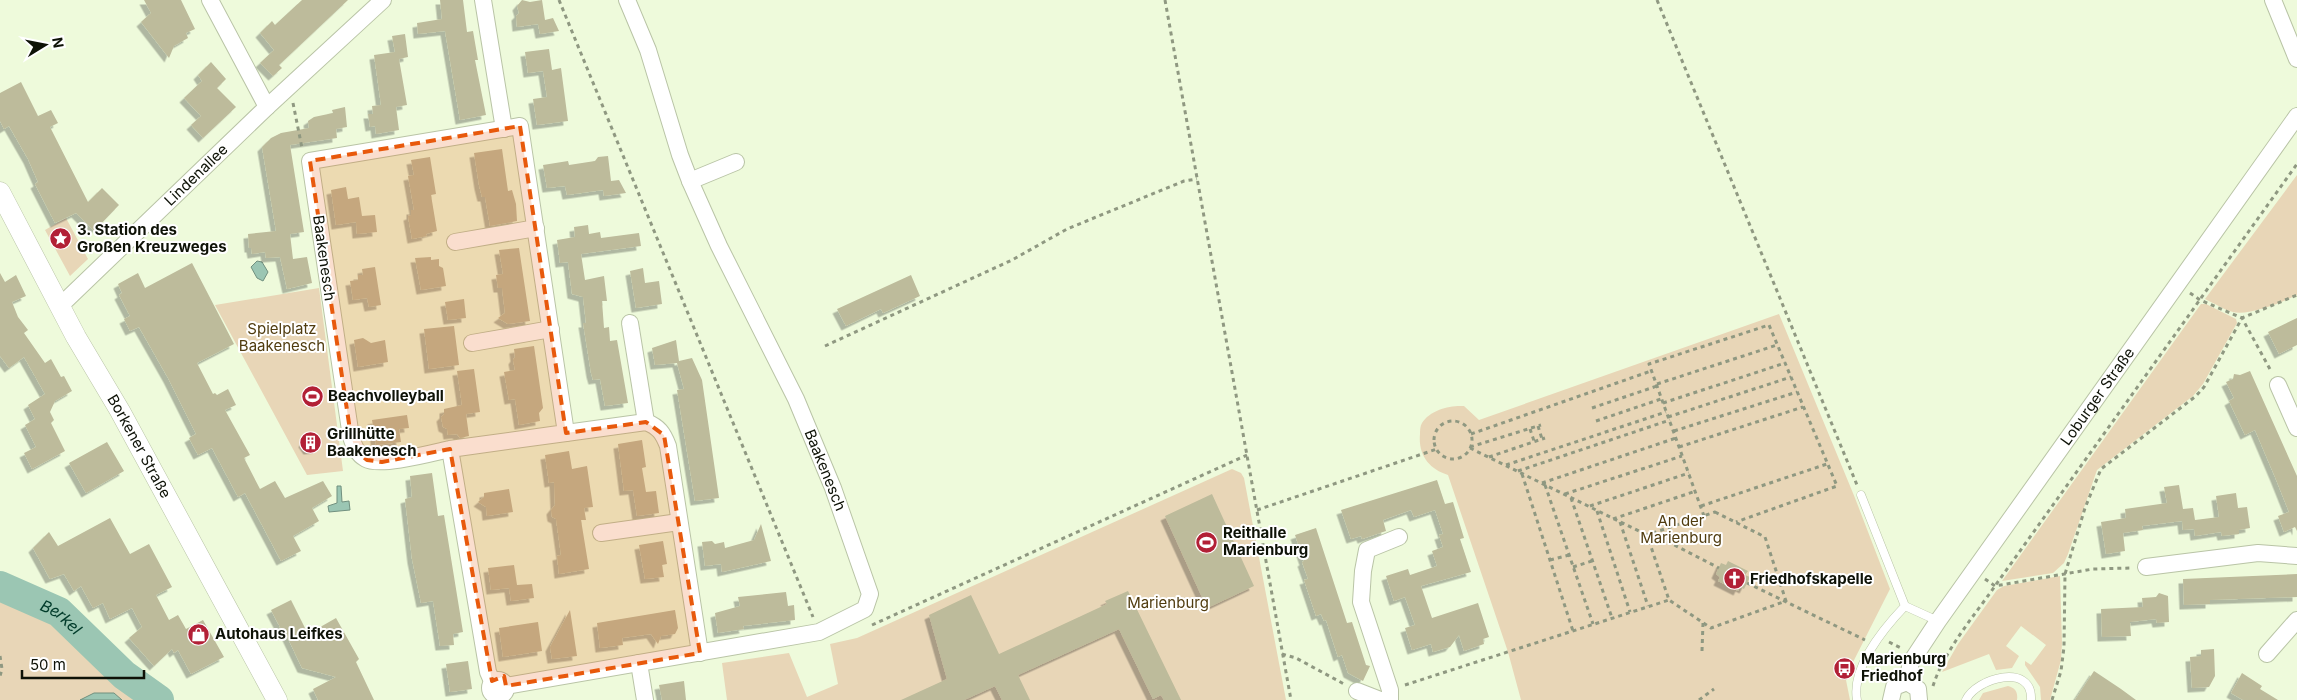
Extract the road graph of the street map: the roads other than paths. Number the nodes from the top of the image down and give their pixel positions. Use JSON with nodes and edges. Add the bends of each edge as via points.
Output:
{"nodes":[{"id":1,"x":210,"y":0,"type":"edge"},
{"id":2,"x":383,"y":0,"type":"edge"},
{"id":3,"x":483,"y":0,"type":"edge"},
{"id":4,"x":627,"y":0,"type":"edge"},
{"id":5,"x":2273,"y":0,"type":"edge"},
{"id":6,"x":2297,"y":59,"type":"edge"},
{"id":7,"x":267,"y":107,"type":"junction"},
{"id":8,"x":2297,"y":116,"type":"edge"},
{"id":9,"x":504,"y":129,"type":"junction"},
{"id":10,"x":736,"y":162,"type":"dead end"},
{"id":11,"x":690,"y":181,"type":"junction"},
{"id":12,"x":0,"y":192,"type":"edge"},
{"id":13,"x":536,"y":228,"type":"junction"},
{"id":14,"x":455,"y":242,"type":"dead end"},
{"id":15,"x":60,"y":306,"type":"junction"},
{"id":16,"x":630,"y":323,"type":"dead end"},
{"id":17,"x":551,"y":329,"type":"junction"},
{"id":18,"x":472,"y":343,"type":"dead end"},
{"id":19,"x":2278,"y":385,"type":"road end"},
{"id":20,"x":646,"y":422,"type":"junction"},
{"id":21,"x":2297,"y":428,"type":"edge"},
{"id":22,"x":566,"y":433,"type":"junction"},
{"id":23,"x":450,"y":449,"type":"junction"},
{"id":24,"x":1862,"y":495,"type":"road end"},
{"id":25,"x":679,"y":522,"type":"junction"},
{"id":26,"x":602,"y":533,"type":"dead end"},
{"id":27,"x":1399,"y":537,"type":"dead end"},
{"id":28,"x":2297,"y":556,"type":"edge"},
{"id":29,"x":2146,"y":567,"type":"road end"},
{"id":30,"x":1905,"y":606,"type":"junction"},
{"id":31,"x":2297,"y":620,"type":"edge"},
{"id":32,"x":1938,"y":621,"type":"junction"},
{"id":33,"x":700,"y":653,"type":"junction"},
{"id":34,"x":2267,"y":654,"type":"dead end"},
{"id":35,"x":639,"y":663,"type":"junction"},
{"id":36,"x":1907,"y":682,"type":"junction"},
{"id":37,"x":496,"y":691,"type":"edge"},
{"id":38,"x":1357,"y":691,"type":"road end"},
{"id":39,"x":1387,"y":697,"type":"edge"},
{"id":40,"x":1927,"y":697,"type":"edge"},
{"id":41,"x":277,"y":700,"type":"edge"},
{"id":42,"x":645,"y":700,"type":"edge"},
{"id":43,"x":1857,"y":700,"type":"edge"},
{"id":44,"x":1891,"y":700,"type":"edge"},
{"id":45,"x":1966,"y":700,"type":"edge"},
{"id":46,"x":2030,"y":700,"type":"edge"}],
"edges":[{"from":1,"to":7,"type":"street"},
{"from":2,"to":7,"type":"street","name":"Lindenallee"},
{"from":3,"to":9,"type":"street"},
{"from":4,"to":11,"type":"street","name":"Baakenesch","via":[[648,50]]},
{"from":5,"to":6,"type":"street"},
{"from":7,"to":15,"type":"street","name":"Lindenallee"},
{"from":8,"to":32,"type":"street","name":"Loburger Straße"},
{"from":9,"to":13,"type":"street","via":[[520,126]]},
{"from":9,"to":23,"type":"street","name":"Baakenesch","via":[[310,161],[351,437],[357,452],[367,460],[382,462]]},
{"from":10,"to":11,"type":"street"},
{"from":11,"to":33,"type":"street","name":"Baakenesch","via":[[796,399],[833,488],[870,594],[865,609],[819,632]]},
{"from":12,"to":15,"type":"street","name":"Borkener Straße"},
{"from":13,"to":14,"type":"street"},
{"from":13,"to":17,"type":"street"},
{"from":15,"to":41,"type":"street","name":"Borkener Straße"},
{"from":16,"to":20,"type":"street"},
{"from":17,"to":18,"type":"street"},
{"from":17,"to":22,"type":"street"},
{"from":19,"to":21,"type":"street"},
{"from":20,"to":22,"type":"street","name":"Baakenesch"},
{"from":20,"to":25,"type":"street","via":[[656,426],[666,440]]},
{"from":22,"to":23,"type":"street","name":"Baakenesch"},
{"from":23,"to":37,"type":"street","name":"Baakenesch","via":[[488,672]]},
{"from":24,"to":30,"type":"lane"},
{"from":25,"to":26,"type":"street"},
{"from":25,"to":33,"type":"street"},
{"from":27,"to":39,"type":"street","via":[[1367,550],[1363,571],[1361,602]]},
{"from":28,"to":29,"type":"street","via":[[2258,553]]},
{"from":30,"to":32,"type":"lane"},
{"from":30,"to":43,"type":"lane","via":[[1882,630],[1860,673],[1855,691]]},
{"from":31,"to":34,"type":"street"},
{"from":32,"to":36,"type":"street","name":"Loburger Straße","via":[[1911,662]]},
{"from":33,"to":35,"type":"street","name":"Baakenesch"},
{"from":35,"to":37,"type":"street","name":"Baakenesch"},
{"from":35,"to":42,"type":"street"},
{"from":36,"to":40,"type":"street"},
{"from":36,"to":44,"type":"street","via":[[1894,687]]},
{"from":38,"to":39,"type":"street"},
{"from":45,"to":46,"type":"lane","via":[[1969,693],[1984,683],[2007,676],[2024,682],[2029,688]]}]}
